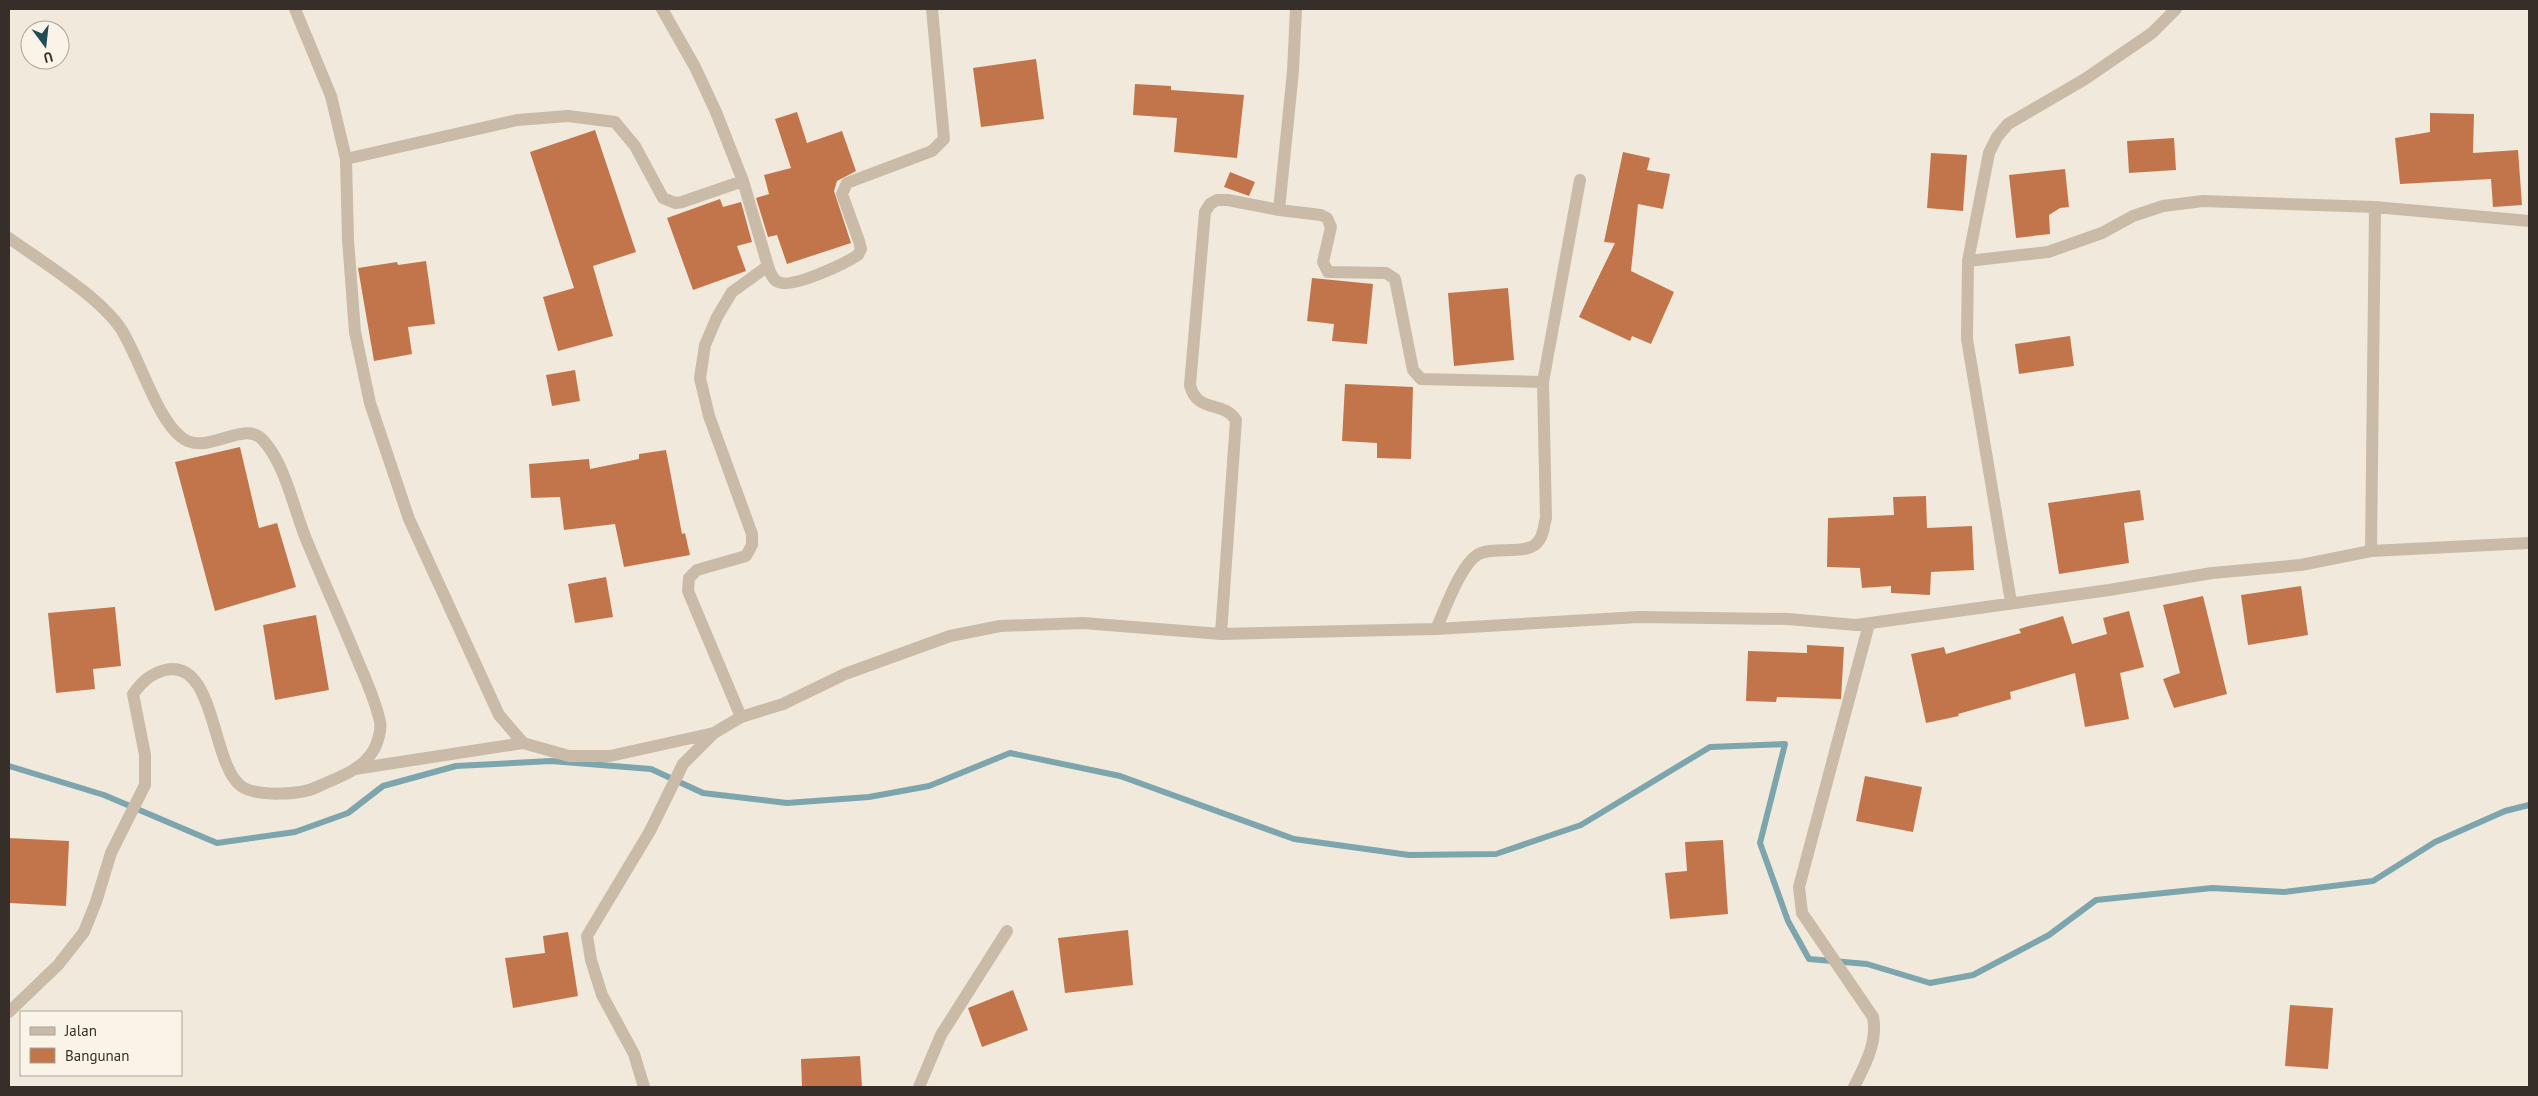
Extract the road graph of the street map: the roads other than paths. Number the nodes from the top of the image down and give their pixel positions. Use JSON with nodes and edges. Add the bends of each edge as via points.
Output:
{"nodes":[{"id":1,"x":295,"y":9,"type":"edge"},
{"id":2,"x":662,"y":9,"type":"edge"},
{"id":3,"x":932,"y":9,"type":"edge"},
{"id":4,"x":1296,"y":9,"type":"edge"},
{"id":5,"x":2176,"y":9,"type":"edge"},
{"id":6,"x":346,"y":159,"type":"junction"},
{"id":7,"x":1580,"y":180,"type":"dead end"},
{"id":8,"x":743,"y":181,"type":"junction"},
{"id":9,"x":2374,"y":207,"type":"junction"},
{"id":10,"x":1279,"y":210,"type":"junction"},
{"id":11,"x":2529,"y":221,"type":"edge"},
{"id":12,"x":9,"y":238,"type":"edge"},
{"id":13,"x":1968,"y":261,"type":"junction"},
{"id":14,"x":768,"y":266,"type":"junction"},
{"id":15,"x":1543,"y":382,"type":"junction"},
{"id":16,"x":2529,"y":543,"type":"edge"},
{"id":17,"x":2371,"y":551,"type":"junction"},
{"id":18,"x":2011,"y":602,"type":"junction"},
{"id":19,"x":1869,"y":624,"type":"junction"},
{"id":20,"x":1436,"y":629,"type":"junction"},
{"id":21,"x":1221,"y":634,"type":"junction"},
{"id":22,"x":741,"y":716,"type":"junction"},
{"id":23,"x":714,"y":733,"type":"junction"},
{"id":24,"x":522,"y":743,"type":"junction"},
{"id":25,"x":355,"y":769,"type":"junction"},
{"id":26,"x":1007,"y":931,"type":"dead end"},
{"id":27,"x":9,"y":1012,"type":"edge"},
{"id":28,"x":644,"y":1087,"type":"edge"},
{"id":29,"x":919,"y":1087,"type":"edge"},
{"id":30,"x":1854,"y":1087,"type":"edge"}],
"edges":[{"from":1,"to":6,"type":"street","via":[[331,96]]},
{"from":2,"to":8,"type":"street","via":[[695,67]]},
{"from":3,"to":14,"type":"street","via":[[944,139],[932,151],[847,183],[842,194],[859,241],[861,249],[858,256],[793,284],[773,278]]},
{"from":4,"to":10,"type":"street"},
{"from":5,"to":13,"type":"street","via":[[2152,33],[2084,79],[2008,124],[1997,137],[1989,153]]},
{"from":6,"to":8,"type":"street","via":[[517,120],[568,116],[616,122],[635,146],[663,198],[669,201],[682,202]]},
{"from":6,"to":24,"type":"street","via":[[355,332],[370,403],[409,519],[499,715]]},
{"from":7,"to":15,"type":"street"},
{"from":8,"to":14,"type":"street"},
{"from":9,"to":11,"type":"street"},
{"from":9,"to":13,"type":"street","via":[[2203,201],[2163,206],[2048,252]]},
{"from":9,"to":17,"type":"street"},
{"from":10,"to":15,"type":"street","via":[[1321,214],[1327,218],[1331,228],[1323,262],[1328,272],[1386,274],[1396,279],[1413,370],[1421,379]]},
{"from":10,"to":21,"type":"street","via":[[1217,200],[1205,212],[1190,385],[1201,403],[1228,412],[1237,425]]},
{"from":12,"to":25,"type":"street","via":[[94,301],[120,328],[169,427],[184,440],[200,445],[246,432],[261,437],[275,456],[372,695],[381,725],[373,751]]},
{"from":13,"to":18,"type":"street","via":[[1967,339]]},
{"from":14,"to":22,"type":"street","via":[[732,292],[705,345],[700,378],[709,416],[752,534],[752,545],[746,556],[697,570],[688,578],[688,591]]},
{"from":15,"to":20,"type":"street","via":[[1546,518],[1541,539],[1530,549],[1491,550],[1467,564]]},
{"from":16,"to":17,"type":"street"},
{"from":17,"to":18,"type":"street","via":[[2301,565],[2212,573]]},
{"from":18,"to":19,"type":"street"},
{"from":19,"to":20,"type":"street","via":[[1788,619],[1639,617]]},
{"from":19,"to":30,"type":"street","via":[[1799,887],[1802,913],[1873,1017],[1876,1031],[1873,1045]]},
{"from":20,"to":21,"type":"street"},
{"from":21,"to":22,"type":"street","via":[[1083,623],[1000,626],[950,636],[845,674],[783,704]]},
{"from":22,"to":23,"type":"street"},
{"from":23,"to":24,"type":"street","via":[[610,756],[569,756]]},
{"from":23,"to":28,"type":"street","via":[[684,764],[650,831],[587,936],[602,995],[634,1054]]},
{"from":24,"to":25,"type":"street"},
{"from":25,"to":27,"type":"street","via":[[309,791],[263,794],[241,786],[225,763],[214,723],[197,682],[181,670],[170,669],[142,681],[133,694],[145,755],[145,786],[111,852],[84,932],[58,965]]},
{"from":26,"to":29,"type":"street","via":[[941,1035]]}]}
